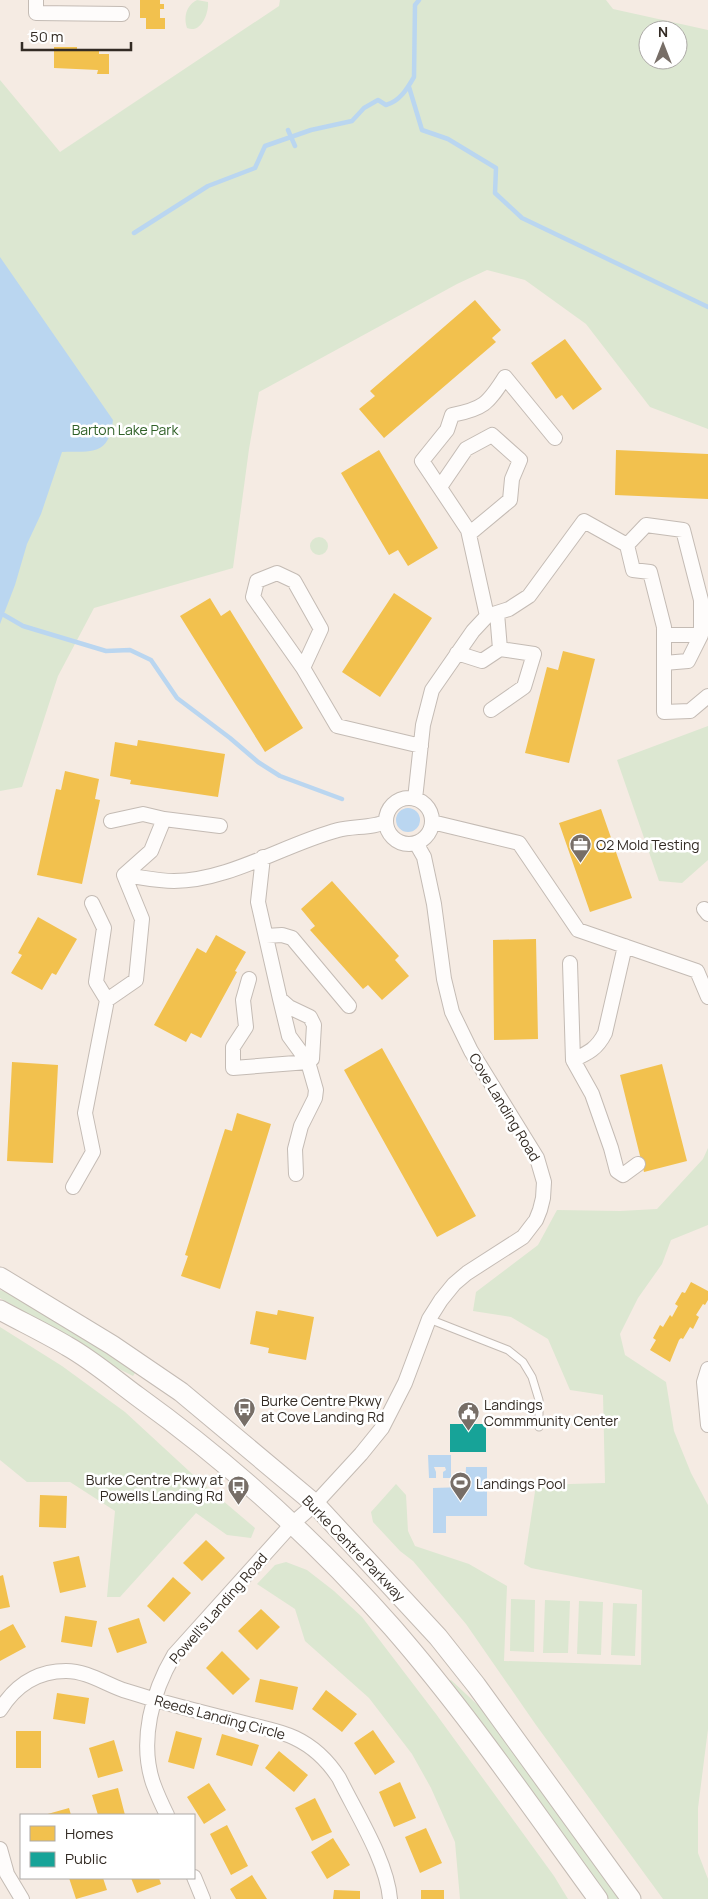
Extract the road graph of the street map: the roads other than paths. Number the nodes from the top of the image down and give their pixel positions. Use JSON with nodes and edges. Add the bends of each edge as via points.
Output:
{"nodes":[{"id":1,"x":36,"y":0,"type":"edge"},
{"id":2,"x":122,"y":14,"type":"dead end"},
{"id":3,"x":555,"y":438,"type":"dead end"},
{"id":4,"x":440,"y":487,"type":"junction"},
{"id":5,"x":469,"y":534,"type":"junction"},
{"id":6,"x":627,"y":546,"type":"junction"},
{"id":7,"x":492,"y":614,"type":"junction"},
{"id":8,"x":664,"y":635,"type":"junction"},
{"id":9,"x":701,"y":635,"type":"junction"},
{"id":10,"x":500,"y":649,"type":"junction"},
{"id":11,"x":457,"y":653,"type":"junction"},
{"id":12,"x":664,"y":663,"type":"junction"},
{"id":13,"x":303,"y":668,"type":"junction"},
{"id":14,"x":708,"y":696,"type":"edge"},
{"id":15,"x":491,"y":710,"type":"dead end"},
{"id":16,"x":421,"y":746,"type":"junction"},
{"id":17,"x":415,"y":799,"type":"junction"},
{"id":18,"x":164,"y":820,"type":"junction"},
{"id":19,"x":111,"y":821,"type":"dead end"},
{"id":20,"x":386,"y":821,"type":"junction"},
{"id":21,"x":432,"y":822,"type":"junction"},
{"id":22,"x":220,"y":826,"type":"dead end"},
{"id":23,"x":416,"y":843,"type":"junction"},
{"id":24,"x":263,"y":857,"type":"junction"},
{"id":25,"x":124,"y":875,"type":"junction"},
{"id":26,"x":92,"y":903,"type":"dead end"},
{"id":27,"x":266,"y":936,"type":"junction"},
{"id":28,"x":625,"y":946,"type":"junction"},
{"id":29,"x":570,"y":963,"type":"dead end"},
{"id":30,"x":249,"y":980,"type":"dead end"},
{"id":31,"x":706,"y":987,"type":"edge"},
{"id":32,"x":280,"y":999,"type":"junction"},
{"id":33,"x":107,"y":1000,"type":"junction"},
{"id":34,"x":349,"y":1006,"type":"dead end"},
{"id":35,"x":573,"y":1060,"type":"junction"},
{"id":36,"x":308,"y":1062,"type":"junction"},
{"id":37,"x":638,"y":1164,"type":"dead end"},
{"id":38,"x":296,"y":1174,"type":"dead end"},
{"id":39,"x":73,"y":1186,"type":"dead end"},
{"id":40,"x":0,"y":1277,"type":"edge"},
{"id":41,"x":0,"y":1310,"type":"edge"},
{"id":42,"x":429,"y":1319,"type":"junction"},
{"id":43,"x":708,"y":1369,"type":"edge"},
{"id":44,"x":708,"y":1426,"type":"edge"},
{"id":45,"x":538,"y":1427,"type":"dead end"},
{"id":46,"x":315,"y":1504,"type":"junction"},
{"id":47,"x":292,"y":1524,"type":"junction"},
{"id":48,"x":154,"y":1699,"type":"junction"},
{"id":49,"x":0,"y":1710,"type":"edge"},
{"id":50,"x":166,"y":1814,"type":"edge"},
{"id":51,"x":0,"y":1850,"type":"edge"},
{"id":52,"x":195,"y":1879,"type":"edge"},
{"id":53,"x":22,"y":1899,"type":"edge"},
{"id":54,"x":203,"y":1899,"type":"edge"},
{"id":55,"x":390,"y":1899,"type":"edge"},
{"id":56,"x":598,"y":1899,"type":"edge"},
{"id":57,"x":632,"y":1899,"type":"edge"}],
"edges":[{"from":1,"to":2,"type":"street","via":[[36,13]]},
{"from":3,"to":4,"type":"street","via":[[505,377],[491,399],[471,411],[452,416],[447,430],[422,461]]},
{"from":4,"to":5,"type":"street"},
{"from":4,"to":5,"type":"street","via":[[466,448],[492,435],[520,460],[512,479],[510,500]]},
{"from":5,"to":7,"type":"street"},
{"from":6,"to":7,"type":"street","via":[[584,521],[529,596],[509,610]]},
{"from":6,"to":8,"type":"street","via":[[634,570],[650,572]]},
{"from":6,"to":9,"type":"street","via":[[646,525],[683,530],[701,600]]},
{"from":7,"to":10,"type":"street"},
{"from":7,"to":11,"type":"street","via":[[474,630]]},
{"from":8,"to":9,"type":"street"},
{"from":8,"to":12,"type":"street"},
{"from":9,"to":12,"type":"street","via":[[688,661]]},
{"from":10,"to":11,"type":"street","via":[[482,661]]},
{"from":10,"to":15,"type":"street","via":[[534,654],[524,687]]},
{"from":11,"to":16,"type":"street","via":[[432,690]]},
{"from":12,"to":14,"type":"street","via":[[664,712],[690,711]]},
{"from":13,"to":13,"type":"street","via":[[321,629],[294,581],[277,574],[258,582],[253,597]]},
{"from":13,"to":16,"type":"street","via":[[337,726]]},
{"from":16,"to":17,"type":"street"},
{"from":17,"to":20,"type":"street","via":[[393,804]]},
{"from":17,"to":21,"type":"street","via":[[428,809]]},
{"from":18,"to":19,"type":"street","via":[[143,814]]},
{"from":18,"to":22,"type":"street"},
{"from":18,"to":25,"type":"street","via":[[151,851]]},
{"from":20,"to":23,"type":"street","via":[[395,840]]},
{"from":20,"to":24,"type":"street","via":[[380,825],[338,830]]},
{"from":21,"to":23,"type":"street","via":[[427,835]]},
{"from":21,"to":28,"type":"street","via":[[519,843],[578,930]]},
{"from":23,"to":42,"type":"street","name":"Cove Landing Road","via":[[424,857],[432,894],[452,1012],[471,1050],[537,1158],[544,1182],[540,1210],[523,1237],[454,1284]]},
{"from":24,"to":25,"type":"street","via":[[226,872],[197,879],[174,881]]},
{"from":24,"to":27,"type":"street","via":[[258,902]]},
{"from":25,"to":33,"type":"street","via":[[142,919],[136,980]]},
{"from":26,"to":33,"type":"street","via":[[104,928],[96,982]]},
{"from":27,"to":32,"type":"street"},
{"from":27,"to":34,"type":"street","via":[[282,934],[292,938]]},
{"from":28,"to":31,"type":"street","via":[[697,971]]},
{"from":28,"to":35,"type":"street","via":[[600,1044]]},
{"from":29,"to":35,"type":"street"},
{"from":30,"to":36,"type":"street","via":[[243,1000],[246,1027],[232,1047],[232,1068]]},
{"from":32,"to":36,"type":"street","via":[[289,1036]]},
{"from":32,"to":36,"type":"street","via":[[310,1017],[314,1025],[312,1060]]},
{"from":33,"to":39,"type":"street","via":[[85,1113],[93,1152]]},
{"from":35,"to":37,"type":"street","via":[[592,1094],[617,1171],[623,1175]]},
{"from":36,"to":38,"type":"street","via":[[316,1090],[295,1149]]},
{"from":40,"to":46,"type":"main road","name":"Burke Centre Parkway","via":[[112,1345],[181,1392]]},
{"from":41,"to":47,"type":"main road","name":"Burke Centre Parkway","via":[[69,1347],[169,1419]]},
{"from":42,"to":45,"type":"lane","via":[[508,1350],[523,1362],[540,1400]]},
{"from":42,"to":46,"type":"street","name":"Cove Landing Road","via":[[405,1383],[382,1428]]},
{"from":43,"to":44,"type":"street","via":[[704,1382]]},
{"from":46,"to":47,"type":"street","name":"Cove Landing Road"},
{"from":46,"to":57,"type":"main road","name":"Burke Centre Parkway","via":[[443,1644]]},
{"from":47,"to":48,"type":"street","name":"Powell's Landing Road","via":[[174,1655]]},
{"from":47,"to":56,"type":"main road","name":"Burke Centre Parkway","via":[[426,1668]]},
{"from":48,"to":49,"type":"street","name":"Reeds Landing Circle","via":[[84,1674],[66,1671],[48,1673],[20,1686]]},
{"from":48,"to":50,"type":"street","name":"Powell's Landing Road","via":[[147,1735],[147,1757]]},
{"from":48,"to":55,"type":"street","name":"Reeds Landing Circle","via":[[284,1733],[320,1754],[339,1778],[382,1865]]},
{"from":51,"to":53,"type":"street","via":[[7,1874]]},
{"from":52,"to":54,"type":"street"}]}
